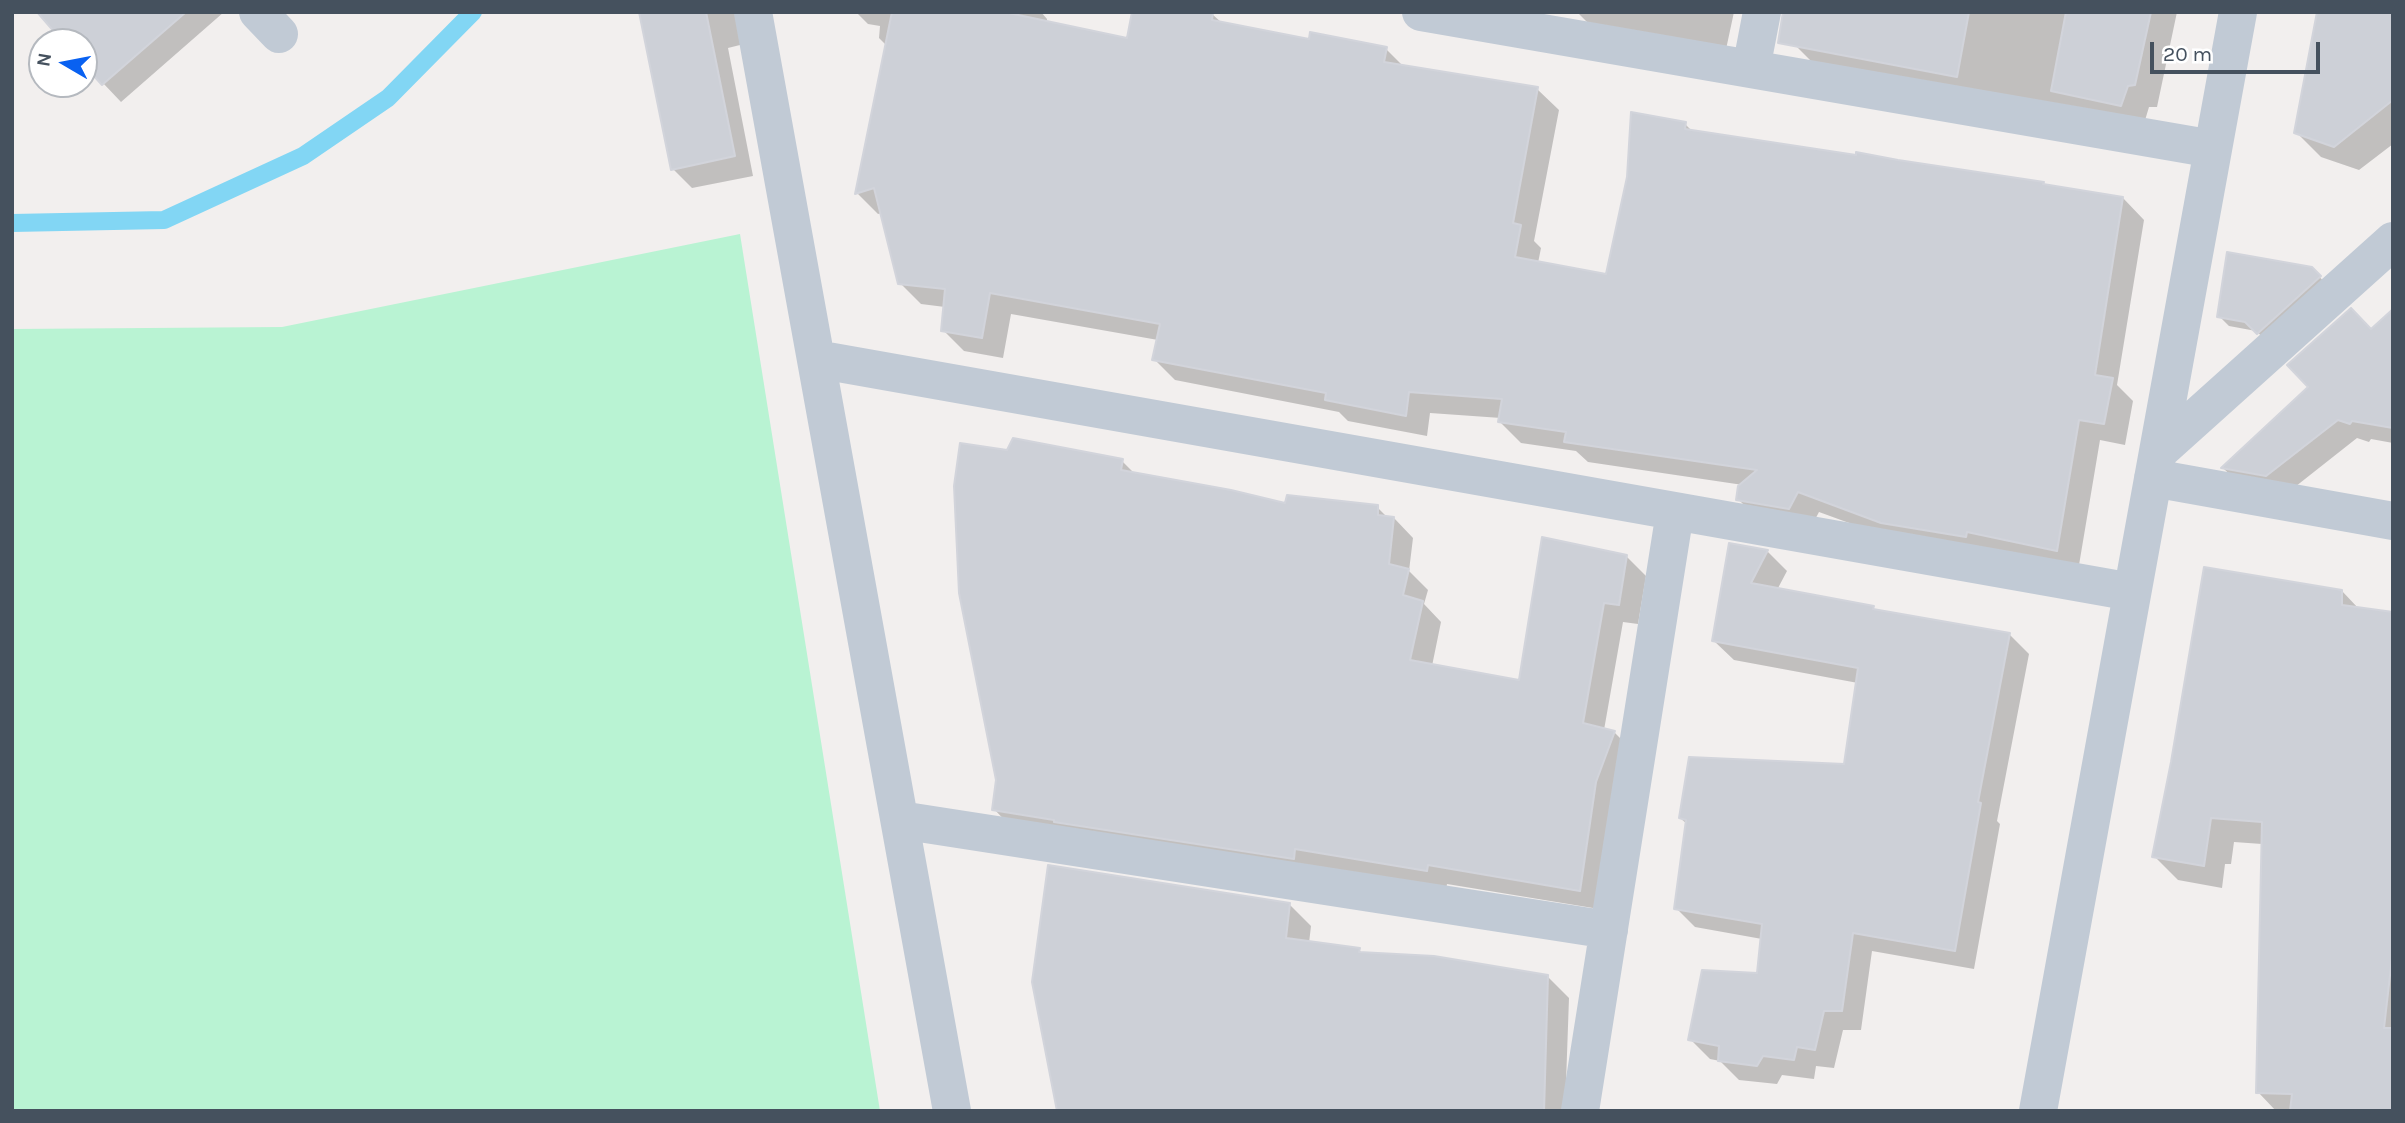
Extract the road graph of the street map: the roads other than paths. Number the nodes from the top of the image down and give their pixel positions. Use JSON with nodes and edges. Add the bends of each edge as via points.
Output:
{"nodes":[{"id":1,"x":753,"y":12,"type":"edge"},
{"id":2,"x":1421,"y":12,"type":"edge"},
{"id":3,"x":1762,"y":12,"type":"edge"},
{"id":4,"x":2238,"y":12,"type":"edge"},
{"id":5,"x":1751,"y":69,"type":"junction"},
{"id":6,"x":2213,"y":149,"type":"junction"},
{"id":7,"x":2393,"y":241,"type":"edge"},
{"id":8,"x":816,"y":359,"type":"junction"},
{"id":9,"x":2155,"y":465,"type":"junction"},
{"id":10,"x":1675,"y":512,"type":"junction"},
{"id":11,"x":2393,"y":521,"type":"edge"},
{"id":12,"x":2132,"y":592,"type":"junction"},
{"id":13,"x":900,"y":820,"type":"junction"},
{"id":14,"x":1609,"y":930,"type":"junction"},
{"id":15,"x":952,"y":1111,"type":"edge"},
{"id":16,"x":1580,"y":1111,"type":"edge"},
{"id":17,"x":2038,"y":1111,"type":"edge"}],
"edges":[{"from":1,"to":8,"type":"street"},
{"from":2,"to":5,"type":"street"},
{"from":3,"to":5,"type":"street"},
{"from":4,"to":6,"type":"street"},
{"from":5,"to":6,"type":"street"},
{"from":6,"to":9,"type":"street"},
{"from":7,"to":9,"type":"street"},
{"from":8,"to":10,"type":"street"},
{"from":8,"to":13,"type":"street"},
{"from":9,"to":11,"type":"street"},
{"from":9,"to":12,"type":"street"},
{"from":10,"to":12,"type":"street"},
{"from":10,"to":14,"type":"street"},
{"from":12,"to":17,"type":"street"},
{"from":13,"to":14,"type":"street"},
{"from":13,"to":15,"type":"street"},
{"from":14,"to":16,"type":"street"}]}
